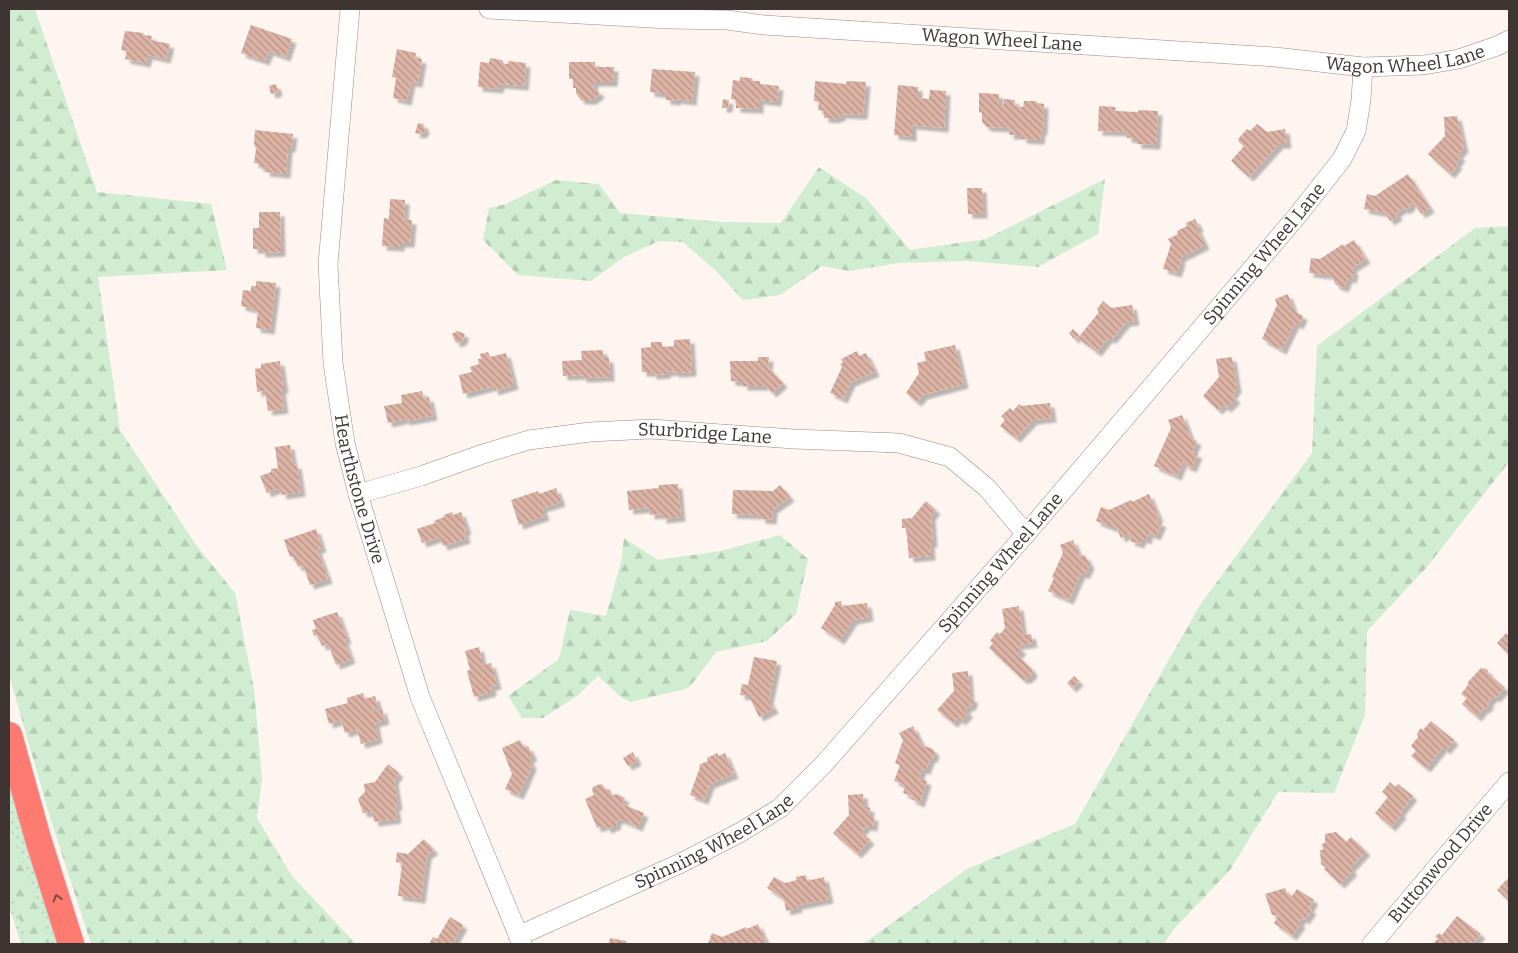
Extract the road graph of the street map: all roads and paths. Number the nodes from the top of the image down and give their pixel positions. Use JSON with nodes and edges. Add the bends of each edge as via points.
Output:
{"nodes":[{"id":1,"x":350,"y":9,"type":"edge"},
{"id":2,"x":489,"y":9,"type":"edge"},
{"id":3,"x":728,"y":15,"type":"edge"},
{"id":4,"x":1509,"y":40,"type":"edge"},
{"id":5,"x":1363,"y":67,"type":"junction"},
{"id":6,"x":358,"y":494,"type":"junction"},
{"id":7,"x":1026,"y":534,"type":"junction"},
{"id":8,"x":9,"y":735,"type":"edge"},
{"id":9,"x":1509,"y":782,"type":"edge"},
{"id":10,"x":520,"y":940,"type":"edge"},
{"id":11,"x":71,"y":944,"type":"edge"},
{"id":12,"x":1372,"y":944,"type":"edge"}],
"edges":[{"from":1,"to":6,"type":"street","name":"Hearthstone Drive","via":[[328,264],[333,363],[345,443]]},
{"from":2,"to":3,"type":"street","name":"Wagon Wheel Lane","via":[[669,19]]},
{"from":3,"to":5,"type":"street","name":"Wagon Wheel Lane","via":[[764,25],[1274,57]]},
{"from":4,"to":5,"type":"street","name":"Wagon Wheel Lane","via":[[1459,59],[1424,65]]},
{"from":5,"to":7,"type":"street","name":"Spinning Wheel Lane","via":[[1356,131],[1342,159]]},
{"from":6,"to":7,"type":"street","name":"Sturbridge Lane","via":[[529,440],[590,432],[651,429],[794,439],[899,442],[950,457],[987,488]]},
{"from":6,"to":10,"type":"street","name":"Hearthstone Drive","via":[[420,697]]},
{"from":7,"to":10,"type":"street","name":"Spinning Wheel Lane","via":[[823,765],[780,808],[681,863]]},
{"from":11,"to":8,"type":"highway","one_way":true},
{"from":9,"to":12,"type":"street","name":"Buttonwood Drive"}]}
